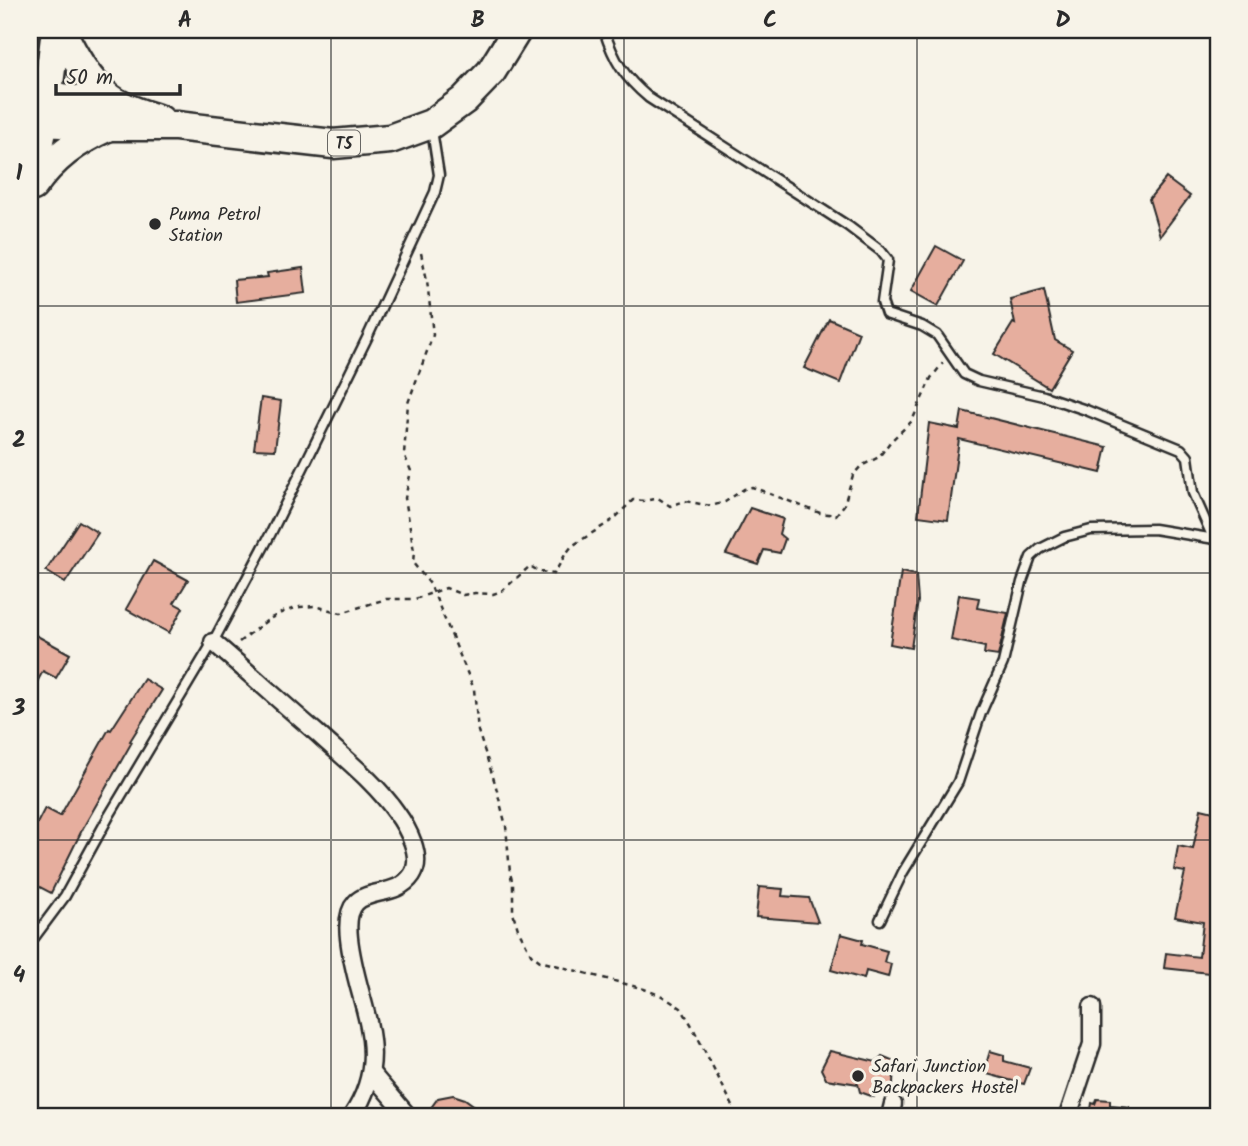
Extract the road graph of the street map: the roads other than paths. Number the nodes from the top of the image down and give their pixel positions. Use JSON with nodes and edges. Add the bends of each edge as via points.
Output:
{"nodes":[{"id":1,"x":56,"y":30,"type":"edge"},
{"id":2,"x":61,"y":30,"type":"edge"},
{"id":3,"x":517,"y":30,"type":"edge"},
{"id":4,"x":604,"y":30,"type":"edge"},
{"id":5,"x":46,"y":109,"type":"junction"},
{"id":6,"x":119,"y":117,"type":"junction"},
{"id":7,"x":431,"y":124,"type":"junction"},
{"id":8,"x":30,"y":188,"type":"edge"},
{"id":9,"x":1216,"y":539,"type":"edge"},
{"id":10,"x":219,"y":647,"type":"junction"},
{"id":11,"x":880,"y":920,"type":"dead end"},
{"id":12,"x":30,"y":943,"type":"edge"},
{"id":13,"x":1091,"y":1007,"type":"dead end"},
{"id":14,"x":372,"y":1074,"type":"junction"},
{"id":15,"x":352,"y":1116,"type":"edge"},
{"id":16,"x":408,"y":1116,"type":"edge"},
{"id":17,"x":1068,"y":1116,"type":"edge"}],
"edges":[{"from":1,"to":5,"type":"highway"},
{"from":2,"to":6,"type":"highway"},
{"from":3,"to":7,"type":"highway","number":"T5","via":[[491,72]]},
{"from":4,"to":9,"type":"lane","via":[[619,68],[630,82],[881,250],[888,260],[882,302],[886,314],[937,335],[964,374],[1097,414],[1181,449],[1188,457],[1193,493]]},
{"from":5,"to":6,"type":"highway","number":"T5"},
{"from":5,"to":8,"type":"highway"},
{"from":6,"to":7,"type":"highway","number":"T5","via":[[333,144],[390,139]]},
{"from":6,"to":8,"type":"highway","via":[[72,145]]},
{"from":7,"to":10,"type":"lane","via":[[439,175],[435,192]]},
{"from":9,"to":11,"type":"lane","via":[[1154,528],[1091,530],[1064,537],[1031,557],[1003,663],[958,782],[903,872]]},
{"from":10,"to":12,"type":"lane","via":[[115,805],[65,896]]},
{"from":10,"to":14,"type":"street","via":[[358,770],[409,831],[414,873],[405,883],[358,900],[349,921],[371,1041]]},
{"from":13,"to":17,"type":"street","via":[[1092,1044]]},
{"from":14,"to":15,"type":"street"},
{"from":14,"to":16,"type":"street"}]}
